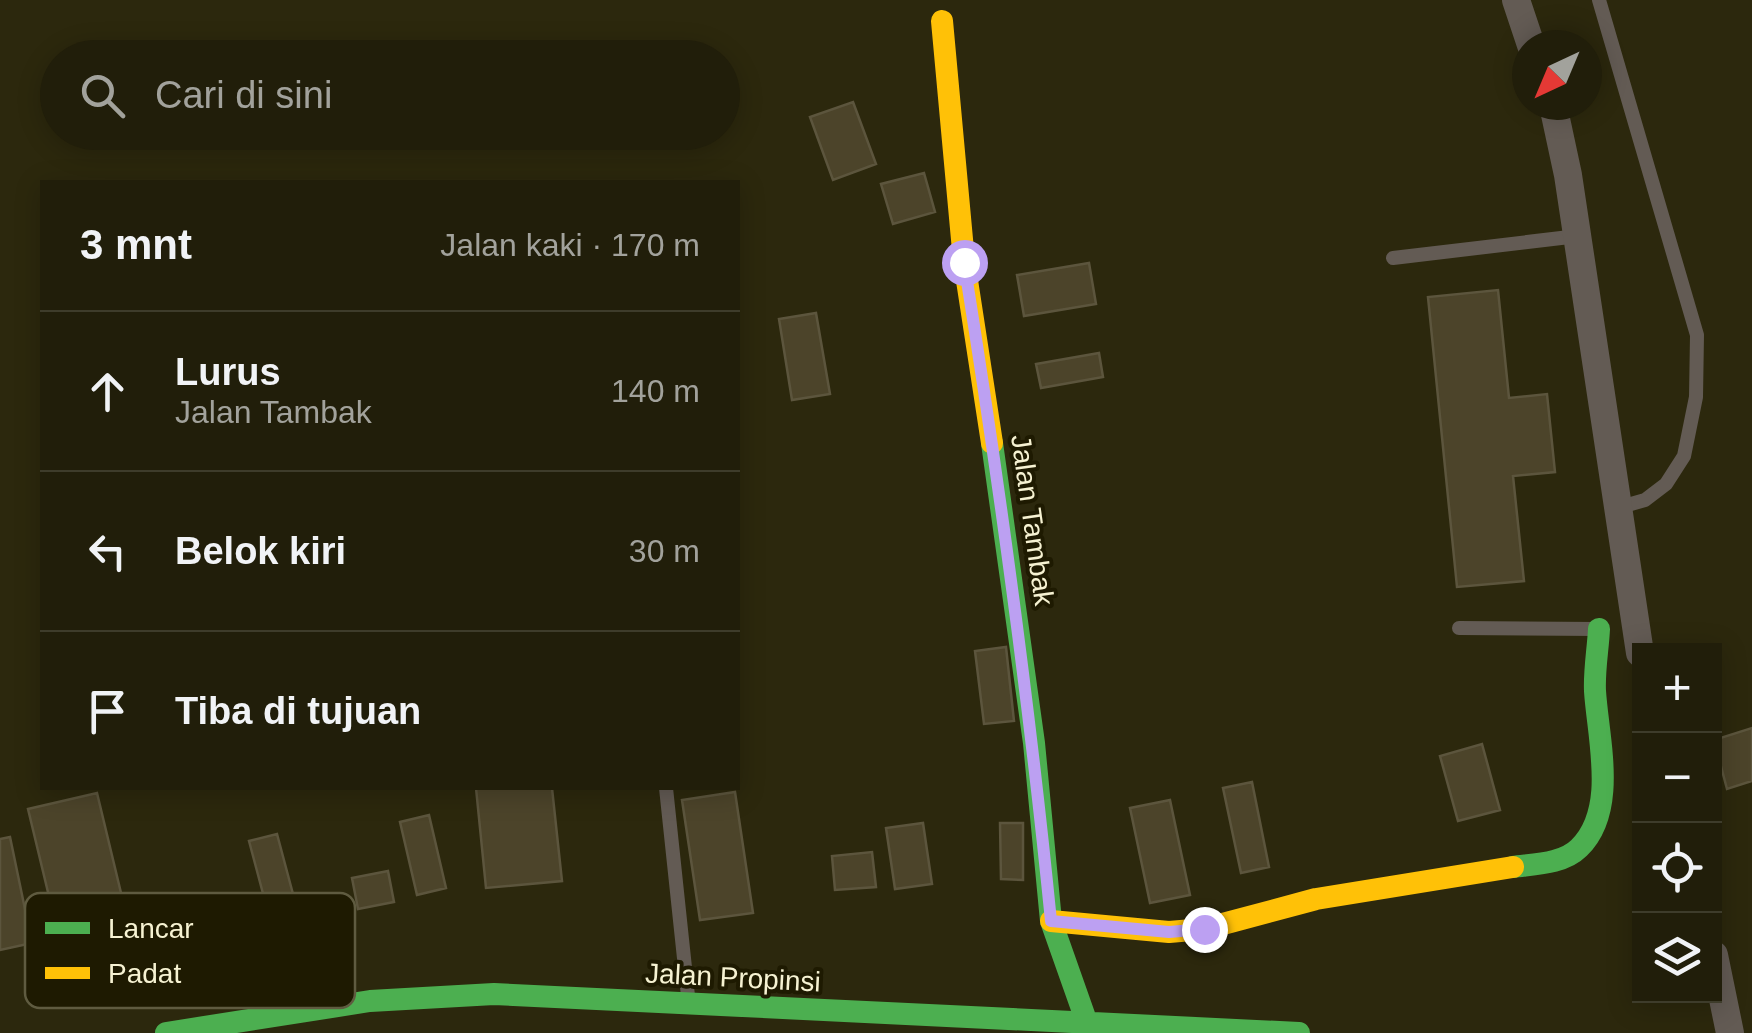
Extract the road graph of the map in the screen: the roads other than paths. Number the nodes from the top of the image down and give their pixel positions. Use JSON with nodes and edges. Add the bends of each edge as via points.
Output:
{"nodes":[{"id":1,"x":1516,"y":0,"type":"edge"},
{"id":2,"x":1598,"y":0,"type":"edge"},
{"id":3,"x":942,"y":21,"type":"dead end"},
{"id":4,"x":1527,"y":30,"type":"edge"},
{"id":5,"x":1555,"y":120,"type":"edge"},
{"id":6,"x":1578,"y":236,"type":"junction"},
{"id":7,"x":1392,"y":258,"type":"dead end"},
{"id":8,"x":1616,"y":508,"type":"junction"},
{"id":9,"x":1459,"y":628,"type":"dead end"},
{"id":10,"x":1599,"y":629,"type":"junction"},
{"id":11,"x":1637,"y":641,"type":"edge"},
{"id":12,"x":666,"y":790,"type":"edge"},
{"id":13,"x":1051,"y":921,"type":"junction"},
{"id":14,"x":1722,"y":994,"type":"edge"},
{"id":15,"x":355,"y":1002,"type":"edge"},
{"id":16,"x":688,"y":1005,"type":"junction"},
{"id":17,"x":310,"y":1008,"type":"edge"},
{"id":18,"x":1087,"y":1023,"type":"junction"},
{"id":19,"x":166,"y":1033,"type":"edge"},
{"id":20,"x":1300,"y":1033,"type":"edge"},
{"id":21,"x":1730,"y":1033,"type":"edge"}],
"edges":[{"from":1,"to":4,"type":"street"},
{"from":2,"to":8,"type":"lane","via":[[1697,335],[1696,397],[1684,456],[1666,484],[1645,500]]},
{"from":3,"to":13,"type":"main road","name":"Jalan Tambak","via":[[964,262],[1034,742]]},
{"from":5,"to":6,"type":"street"},
{"from":6,"to":7,"type":"lane"},
{"from":6,"to":8,"type":"street"},
{"from":8,"to":11,"type":"street"},
{"from":9,"to":10,"type":"lane"},
{"from":10,"to":11,"type":"lane"},
{"from":10,"to":13,"type":"main road","via":[[1595,688],[1604,768],[1594,825],[1578,850],[1558,860],[1316,899],[1204,929]]},
{"from":12,"to":16,"type":"lane"},
{"from":13,"to":18,"type":"main road","name":"Jalan Tambak"},
{"from":14,"to":21,"type":"street"},
{"from":15,"to":16,"type":"main road","name":"Jalan Propinsi","via":[[494,994]]},
{"from":16,"to":18,"type":"main road","name":"Jalan Propinsi"},
{"from":17,"to":19,"type":"main road","name":"Jalan Propinsi"},
{"from":18,"to":20,"type":"main road","name":"Jalan Propinsi"}]}
